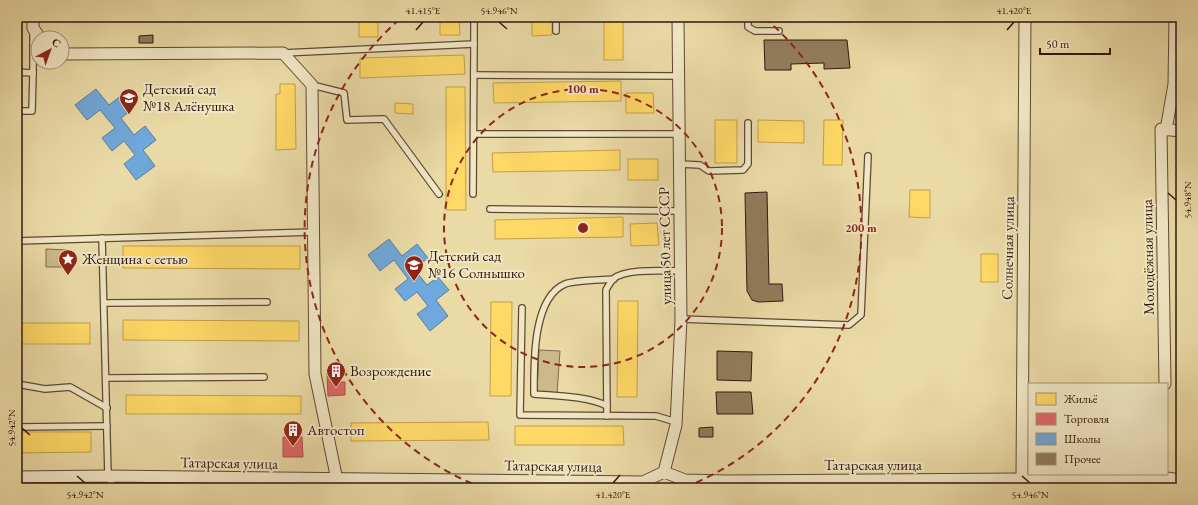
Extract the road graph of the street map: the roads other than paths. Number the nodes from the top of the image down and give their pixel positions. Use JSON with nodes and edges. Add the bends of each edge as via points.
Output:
{"nodes":[{"id":1,"x":474,"y":17,"type":"edge"},
{"id":2,"x":556,"y":17,"type":"edge"},
{"id":3,"x":678,"y":17,"type":"edge"},
{"id":4,"x":748,"y":17,"type":"edge"},
{"id":5,"x":1025,"y":17,"type":"edge"},
{"id":6,"x":1175,"y":17,"type":"edge"},
{"id":7,"x":33,"y":22,"type":"edge"},
{"id":8,"x":556,"y":31,"type":"dead end"},
{"id":9,"x":779,"y":31,"type":"dead end"},
{"id":10,"x":474,"y":44,"type":"junction"},
{"id":11,"x":283,"y":53,"type":"junction"},
{"id":12,"x":70,"y":54,"type":"edge"},
{"id":13,"x":17,"y":72,"type":"edge"},
{"id":14,"x":33,"y":74,"type":"junction"},
{"id":15,"x":474,"y":75,"type":"junction"},
{"id":16,"x":679,"y":76,"type":"junction"},
{"id":17,"x":312,"y":85,"type":"junction"},
{"id":18,"x":17,"y":111,"type":"edge"},
{"id":19,"x":748,"y":123,"type":"dead end"},
{"id":20,"x":1163,"y":130,"type":"junction"},
{"id":21,"x":1181,"y":131,"type":"edge"},
{"id":22,"x":474,"y":134,"type":"junction"},
{"id":23,"x":679,"y":134,"type":"junction"},
{"id":24,"x":868,"y":156,"type":"dead end"},
{"id":25,"x":679,"y":164,"type":"junction"},
{"id":26,"x":439,"y":194,"type":"dead end"},
{"id":27,"x":473,"y":194,"type":"dead end"},
{"id":28,"x":490,"y":210,"type":"dead end"},
{"id":29,"x":680,"y":211,"type":"junction"},
{"id":30,"x":314,"y":232,"type":"junction"},
{"id":31,"x":102,"y":238,"type":"junction"},
{"id":32,"x":17,"y":241,"type":"edge"},
{"id":33,"x":681,"y":272,"type":"junction"},
{"id":34,"x":614,"y":279,"type":"junction"},
{"id":35,"x":267,"y":302,"type":"dead end"},
{"id":36,"x":104,"y":303,"type":"junction"},
{"id":37,"x":522,"y":308,"type":"dead end"},
{"id":38,"x":681,"y":319,"type":"junction"},
{"id":39,"x":264,"y":377,"type":"dead end"},
{"id":40,"x":106,"y":378,"type":"junction"},
{"id":41,"x":1165,"y":383,"type":"edge"},
{"id":42,"x":17,"y":384,"type":"edge"},
{"id":43,"x":607,"y":406,"type":"junction"},
{"id":44,"x":107,"y":408,"type":"junction"},
{"id":45,"x":607,"y":416,"type":"junction"},
{"id":46,"x":676,"y":422,"type":"junction"},
{"id":47,"x":107,"y":426,"type":"junction"},
{"id":48,"x":17,"y":427,"type":"edge"},
{"id":49,"x":664,"y":472,"type":"junction"},
{"id":50,"x":108,"y":476,"type":"junction"},
{"id":51,"x":1167,"y":476,"type":"edge"},
{"id":52,"x":17,"y":477,"type":"edge"},
{"id":53,"x":1022,"y":479,"type":"junction"},
{"id":54,"x":337,"y":480,"type":"junction"},
{"id":55,"x":1181,"y":480,"type":"edge"},
{"id":56,"x":678,"y":482,"type":"edge"},
{"id":57,"x":456,"y":484,"type":"edge"},
{"id":58,"x":770,"y":484,"type":"edge"},
{"id":59,"x":797,"y":484,"type":"edge"},
{"id":60,"x":830,"y":484,"type":"edge"},
{"id":61,"x":620,"y":485,"type":"edge"},
{"id":62,"x":114,"y":488,"type":"edge"}],
"edges":[{"from":1,"to":10,"type":"lane"},
{"from":2,"to":8,"type":"lane"},
{"from":3,"to":16,"type":"street","name":"улица 50 лет СССР"},
{"from":4,"to":9,"type":"lane","via":[[748,27],[755,31]]},
{"from":5,"to":53,"type":"street","name":"Солнечная улица"},
{"from":6,"to":20,"type":"street","name":"Молодёжная улица","via":[[1174,84]]},
{"from":7,"to":14,"type":"lane"},
{"from":10,"to":11,"type":"lane"},
{"from":10,"to":15,"type":"lane"},
{"from":11,"to":12,"type":"street"},
{"from":11,"to":17,"type":"street"},
{"from":13,"to":14,"type":"lane"},
{"from":14,"to":18,"type":"lane","via":[[32,110]]},
{"from":15,"to":16,"type":"lane"},
{"from":15,"to":22,"type":"lane"},
{"from":16,"to":23,"type":"street","name":"улица 50 лет СССР"},
{"from":17,"to":26,"type":"lane","via":[[344,93],[347,120],[384,119]]},
{"from":17,"to":30,"type":"street"},
{"from":19,"to":25,"type":"lane","via":[[747,168],[709,171],[700,165]]},
{"from":20,"to":21,"type":"street"},
{"from":20,"to":41,"type":"street","name":"Молодёжная улица"},
{"from":22,"to":23,"type":"lane"},
{"from":22,"to":27,"type":"lane"},
{"from":23,"to":25,"type":"street","name":"улица 50 лет СССР"},
{"from":24,"to":38,"type":"lane","via":[[862,315],[849,325]]},
{"from":25,"to":29,"type":"street","name":"улица 50 лет СССР"},
{"from":28,"to":29,"type":"lane"},
{"from":29,"to":33,"type":"street","name":"улица 50 лет СССР"},
{"from":30,"to":31,"type":"lane"},
{"from":30,"to":54,"type":"street","via":[[315,374]]},
{"from":31,"to":32,"type":"lane"},
{"from":31,"to":36,"type":"lane"},
{"from":33,"to":34,"type":"lane","via":[[644,271],[624,274]]},
{"from":33,"to":38,"type":"street","name":"улица 50 лет СССР"},
{"from":34,"to":43,"type":"lane","via":[[606,290]]},
{"from":34,"to":43,"type":"lane","via":[[565,284],[548,299],[543,308],[534,359],[534,394],[601,402]]},
{"from":35,"to":36,"type":"lane"},
{"from":36,"to":40,"type":"lane"},
{"from":37,"to":45,"type":"lane","via":[[520,415]]},
{"from":38,"to":46,"type":"street","name":"улица 50 лет СССР"},
{"from":39,"to":40,"type":"lane"},
{"from":40,"to":44,"type":"lane"},
{"from":42,"to":44,"type":"lane","via":[[45,389],[70,387]]},
{"from":43,"to":45,"type":"lane"},
{"from":44,"to":47,"type":"lane"},
{"from":45,"to":46,"type":"lane","via":[[656,416]]},
{"from":46,"to":49,"type":"street","name":"улица 50 лет СССР"},
{"from":47,"to":48,"type":"lane"},
{"from":47,"to":50,"type":"lane"},
{"from":49,"to":56,"type":"street","name":"Татарская улица"},
{"from":49,"to":61,"type":"street","name":"Татарская улица","via":[[643,482]]},
{"from":50,"to":52,"type":"street","name":"Татарская улица"},
{"from":50,"to":54,"type":"street","name":"Татарская улица"},
{"from":50,"to":62,"type":"lane"},
{"from":51,"to":53,"type":"street","name":"Татарская улица"},
{"from":51,"to":55,"type":"street","name":"Татарская улица"},
{"from":53,"to":60,"type":"street","name":"Татарская улица"},
{"from":54,"to":57,"type":"street","name":"Татарская улица","via":[[392,478]]},
{"from":56,"to":58,"type":"street","name":"Татарская улица","via":[[685,480]]},
{"from":57,"to":61,"type":"street","name":"Татарская улица"},
{"from":58,"to":59,"type":"street","name":"Татарская улица"},
{"from":59,"to":60,"type":"street","name":"Татарская улица"}]}
